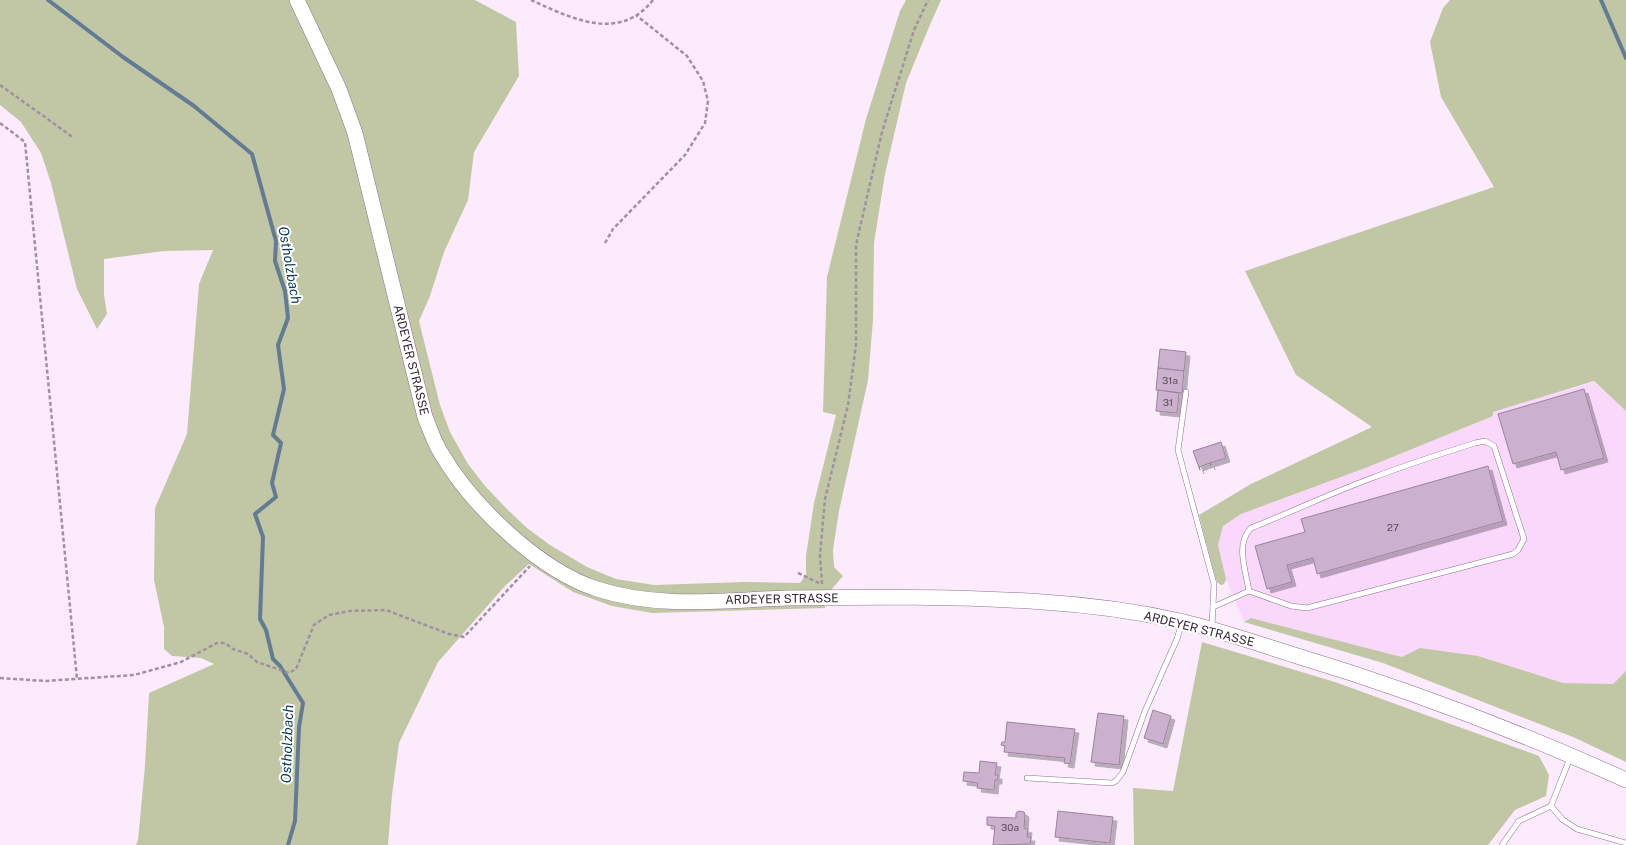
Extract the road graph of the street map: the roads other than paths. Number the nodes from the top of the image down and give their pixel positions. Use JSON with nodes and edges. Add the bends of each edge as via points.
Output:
{"nodes":[{"id":1,"x":297,"y":0,"type":"edge"},
{"id":2,"x":1186,"y":392,"type":"dead end"},
{"id":3,"x":1249,"y":591,"type":"junction"},
{"id":4,"x":1213,"y":607,"type":"junction"},
{"id":5,"x":1182,"y":622,"type":"junction"},
{"id":6,"x":1212,"y":630,"type":"junction"},
{"id":7,"x":1571,"y":755,"type":"junction"},
{"id":8,"x":1027,"y":778,"type":"dead end"},
{"id":9,"x":1626,"y":780,"type":"edge"},
{"id":10,"x":1551,"y":806,"type":"junction"},
{"id":11,"x":1626,"y":842,"type":"edge"},
{"id":12,"x":1502,"y":845,"type":"edge"}],
"edges":[{"from":1,"to":5,"type":"main road","name":"ARDEYER STRASSE","via":[[339,89],[355,133],[425,417],[440,452],[469,492],[537,557],[580,583],[652,600],[688,601],[823,591],[1047,602],[1108,608]]},
{"from":2,"to":4,"type":"lane","via":[[1178,450],[1214,584]]},
{"from":3,"to":3,"type":"lane","via":[[1242,543],[1251,528],[1363,481],[1447,452],[1481,441],[1494,446],[1524,539],[1512,554],[1307,608]]},
{"from":3,"to":4,"type":"lane"},
{"from":4,"to":6,"type":"lane"},
{"from":5,"to":6,"type":"main road","name":"ARDEYER STRASSE"},
{"from":5,"to":8,"type":"lane","via":[[1126,764],[1116,781]]},
{"from":6,"to":7,"type":"main road","name":"ARDEYER STRASSE","via":[[1400,689]]},
{"from":7,"to":9,"type":"main road","name":"ARDEYER STRASSE"},
{"from":7,"to":10,"type":"lane"},
{"from":10,"to":11,"type":"lane","via":[[1562,820],[1577,829]]},
{"from":10,"to":12,"type":"lane","via":[[1519,821]]}]}
